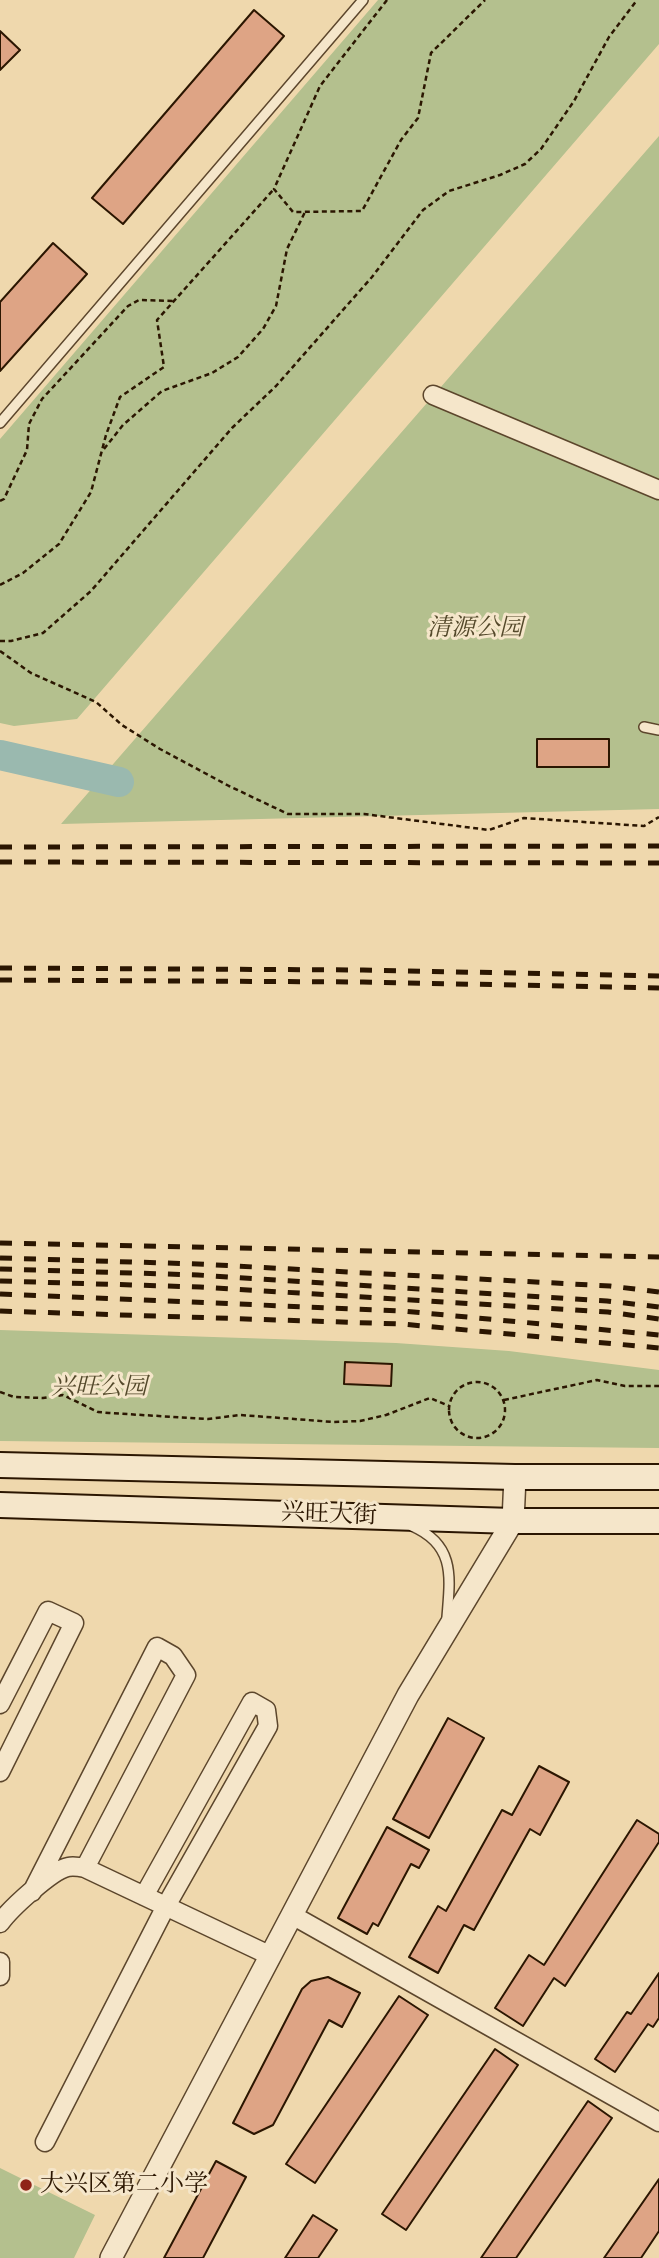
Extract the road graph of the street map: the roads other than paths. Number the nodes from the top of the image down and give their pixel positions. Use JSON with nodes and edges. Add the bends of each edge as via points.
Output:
{"nodes":[{"id":1,"x":363,"y":0,"type":"edge"},
{"id":2,"x":433,"y":395,"type":"dead end"},
{"id":3,"x":0,"y":423,"type":"edge"},
{"id":4,"x":659,"y":490,"type":"edge"},
{"id":5,"x":644,"y":727,"type":"dead end"},
{"id":6,"x":659,"y":730,"type":"edge"},
{"id":7,"x":0,"y":1465,"type":"edge"},
{"id":8,"x":516,"y":1477,"type":"junction"},
{"id":9,"x":659,"y":1477,"type":"edge"},
{"id":10,"x":0,"y":1505,"type":"edge"},
{"id":11,"x":387,"y":1517,"type":"junction"},
{"id":12,"x":513,"y":1521,"type":"junction"},
{"id":13,"x":659,"y":1521,"type":"edge"},
{"id":14,"x":446,"y":1632,"type":"junction"},
{"id":15,"x":0,"y":1704,"type":"edge"},
{"id":16,"x":0,"y":1772,"type":"edge"},
{"id":17,"x":85,"y":1868,"type":"junction"},
{"id":18,"x":32,"y":1892,"type":"junction"},
{"id":19,"x":144,"y":1896,"type":"junction"},
{"id":20,"x":166,"y":1906,"type":"junction"},
{"id":21,"x":292,"y":1915,"type":"junction"},
{"id":22,"x":0,"y":1923,"type":"edge"},
{"id":23,"x":271,"y":1956,"type":"junction"},
{"id":24,"x":0,"y":1962,"type":"edge"},
{"id":25,"x":0,"y":1976,"type":"edge"},
{"id":26,"x":659,"y":2122,"type":"edge"},
{"id":27,"x":45,"y":2142,"type":"dead end"},
{"id":28,"x":111,"y":2258,"type":"edge"}],
"edges":[{"from":1,"to":3,"type":"lane"},
{"from":2,"to":4,"type":"street"},
{"from":5,"to":6,"type":"lane"},
{"from":7,"to":8,"type":"main road","name":"兴旺大街"},
{"from":8,"to":9,"type":"main road","name":"兴旺大街"},
{"from":8,"to":12,"type":"street"},
{"from":10,"to":11,"type":"main road","name":"兴旺大街"},
{"from":11,"to":12,"type":"main road","name":"兴旺大街"},
{"from":11,"to":14,"type":"lane","via":[[416,1527],[447,1557],[451,1577]]},
{"from":12,"to":13,"type":"main road","name":"兴旺大街"},
{"from":12,"to":14,"type":"street"},
{"from":14,"to":21,"type":"street"},
{"from":15,"to":16,"type":"street","via":[[48,1611],[74,1623]]},
{"from":17,"to":18,"type":"street","via":[[68,1867]]},
{"from":17,"to":18,"type":"street","via":[[186,1675],[173,1656],[157,1647]]},
{"from":17,"to":19,"type":"street"},
{"from":18,"to":22,"type":"street"},
{"from":19,"to":20,"type":"street"},
{"from":19,"to":20,"type":"street","via":[[252,1702],[266,1710],[268,1726]]},
{"from":20,"to":23,"type":"street"},
{"from":20,"to":27,"type":"street"},
{"from":21,"to":23,"type":"street"},
{"from":21,"to":26,"type":"street"},
{"from":23,"to":28,"type":"street"},
{"from":24,"to":25,"type":"street"}]}
